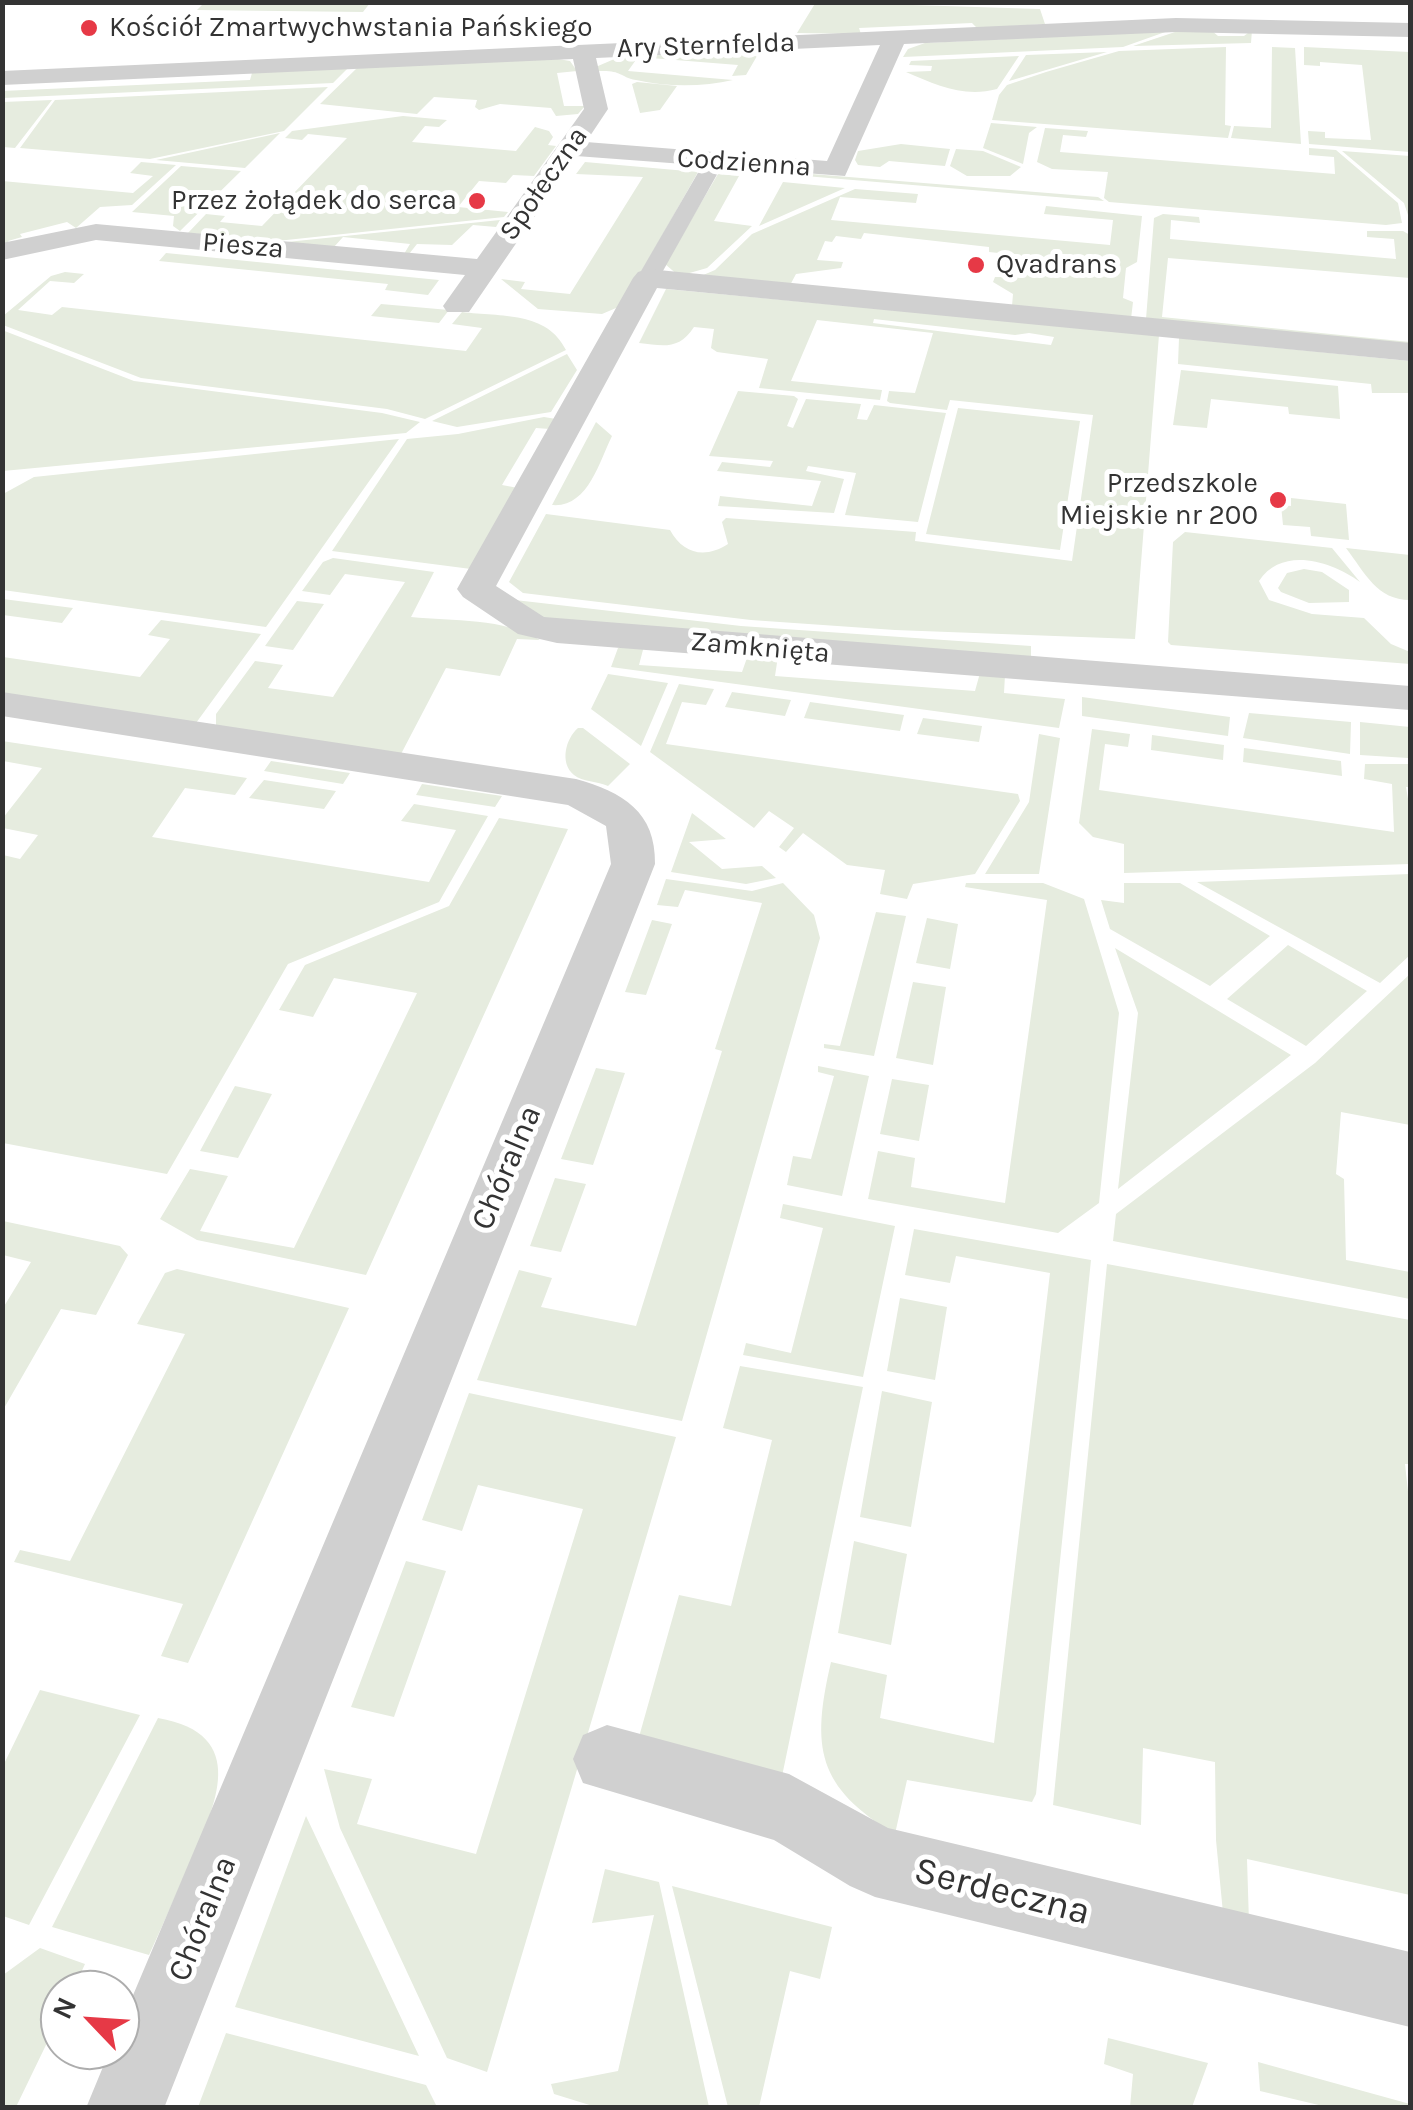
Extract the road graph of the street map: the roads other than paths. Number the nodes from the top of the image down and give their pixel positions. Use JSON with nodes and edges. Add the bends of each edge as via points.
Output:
{"nodes":[{"id":1,"x":1410,"y":30,"type":"edge"},
{"id":2,"x":895,"y":38,"type":"junction"},
{"id":3,"x":583,"y":52,"type":"junction"},
{"id":4,"x":2,"y":78,"type":"edge"},
{"id":5,"x":568,"y":148,"type":"junction"},
{"id":6,"x":708,"y":171,"type":"dead end"},
{"id":7,"x":2,"y":252,"type":"edge"},
{"id":8,"x":486,"y":268,"type":"junction"},
{"id":9,"x":648,"y":278,"type":"junction"},
{"id":10,"x":458,"y":306,"type":"dead end"},
{"id":11,"x":1410,"y":352,"type":"edge"},
{"id":12,"x":1410,"y":698,"type":"edge"},
{"id":13,"x":2,"y":704,"type":"edge"},
{"id":14,"x":607,"y":1760,"type":"dead end"},
{"id":15,"x":1410,"y":1990,"type":"edge"},
{"id":16,"x":126,"y":2108,"type":"edge"}],
"edges":[{"from":1,"to":2,"type":"street","name":"Ary Sternfelda","via":[[1209,24]]},
{"from":2,"to":3,"type":"street","name":"Ary Sternfelda"},
{"from":2,"to":5,"type":"street","name":"Codzienna","via":[[836,170]]},
{"from":3,"to":4,"type":"street","name":"Ary Sternfelda"},
{"from":3,"to":5,"type":"street","name":"Społeczna","via":[[596,110]]},
{"from":5,"to":8,"type":"street","name":"Społeczna"},
{"from":6,"to":9,"type":"street","name":"Zamknięta"},
{"from":7,"to":8,"type":"street","name":"Piesza","via":[[96,232]]},
{"from":8,"to":10,"type":"street","name":"Społeczna"},
{"from":9,"to":11,"type":"street"},
{"from":9,"to":12,"type":"street","name":"Zamknięta","via":[[476,588],[532,626]]},
{"from":13,"to":16,"type":"street","name":"Chóralna","via":[[576,793],[628,821],[635,841],[633,864]]},
{"from":14,"to":15,"type":"street","name":"Serdeczna","via":[[789,1809],[875,1861]]}]}
